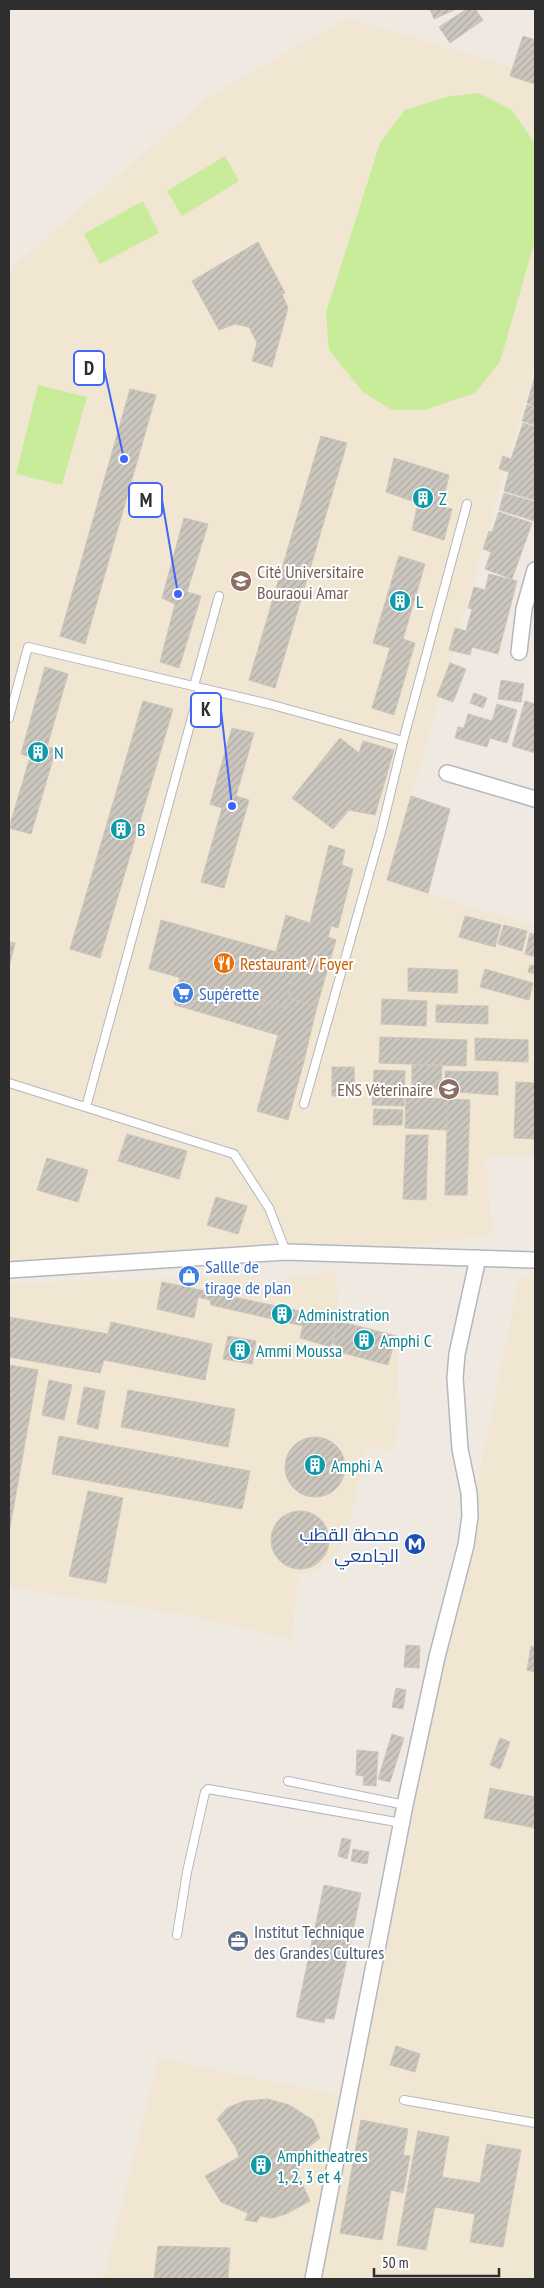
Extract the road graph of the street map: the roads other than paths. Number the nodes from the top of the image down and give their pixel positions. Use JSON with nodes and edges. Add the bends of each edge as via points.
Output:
{"nodes":[{"id":1,"x":466,"y":504,"type":"dead end"},
{"id":2,"x":535,"y":570,"type":"edge"},
{"id":3,"x":219,"y":596,"type":"dead end"},
{"id":4,"x":530,"y":610,"type":"edge"},
{"id":5,"x":519,"y":652,"type":"dead end"},
{"id":6,"x":197,"y":687,"type":"junction"},
{"id":7,"x":9,"y":718,"type":"edge"},
{"id":8,"x":403,"y":741,"type":"junction"},
{"id":9,"x":447,"y":773,"type":"dead end"},
{"id":10,"x":535,"y":799,"type":"edge"},
{"id":11,"x":9,"y":1083,"type":"edge"},
{"id":12,"x":304,"y":1104,"type":"dead end"},
{"id":13,"x":86,"y":1107,"type":"junction"},
{"id":14,"x":286,"y":1252,"type":"junction"},
{"id":15,"x":478,"y":1258,"type":"junction"},
{"id":16,"x":535,"y":1260,"type":"edge"},
{"id":17,"x":9,"y":1270,"type":"edge"},
{"id":18,"x":288,"y":1782,"type":"dead end"},
{"id":19,"x":405,"y":1805,"type":"junction"},
{"id":20,"x":402,"y":1823,"type":"junction"},
{"id":21,"x":177,"y":1935,"type":"dead end"},
{"id":22,"x":404,"y":2100,"type":"dead end"},
{"id":23,"x":535,"y":2123,"type":"edge"},
{"id":24,"x":314,"y":2279,"type":"edge"}],
"edges":[{"from":1,"to":8,"type":"lane"},
{"from":2,"to":4,"type":"street"},
{"from":3,"to":6,"type":"lane"},
{"from":4,"to":5,"type":"street"},
{"from":6,"to":7,"type":"lane","via":[[28,647]]},
{"from":6,"to":8,"type":"lane"},
{"from":6,"to":13,"type":"lane"},
{"from":8,"to":12,"type":"lane","via":[[381,832]]},
{"from":9,"to":10,"type":"street"},
{"from":11,"to":13,"type":"lane"},
{"from":13,"to":14,"type":"lane","via":[[234,1154],[269,1208]]},
{"from":14,"to":15,"type":"street"},
{"from":14,"to":17,"type":"street"},
{"from":15,"to":16,"type":"street"},
{"from":15,"to":19,"type":"street","via":[[455,1378],[457,1425],[470,1516]]},
{"from":18,"to":19,"type":"lane"},
{"from":19,"to":20,"type":"street"},
{"from":20,"to":21,"type":"lane","via":[[208,1788],[189,1863]]},
{"from":20,"to":24,"type":"street"},
{"from":22,"to":23,"type":"lane"}]}
